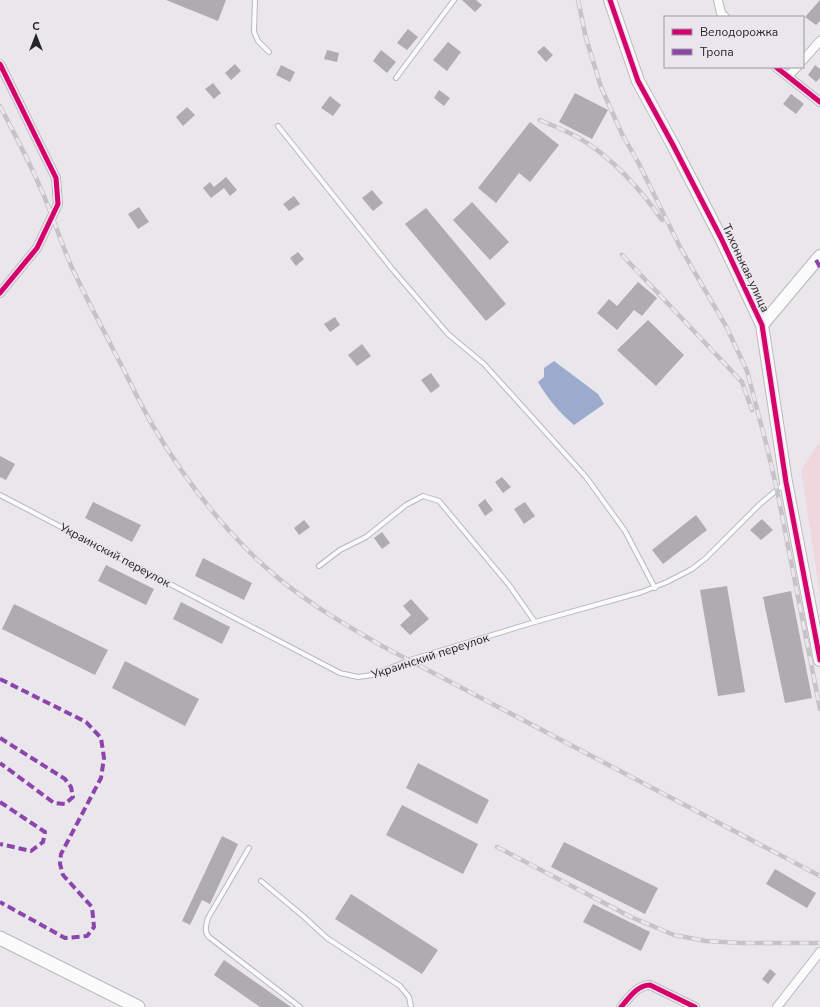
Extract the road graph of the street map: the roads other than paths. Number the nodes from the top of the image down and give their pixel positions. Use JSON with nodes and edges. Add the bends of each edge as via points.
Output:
{"nodes":[{"id":1,"x":254,"y":0,"type":"edge"},
{"id":2,"x":454,"y":0,"type":"edge"},
{"id":3,"x":610,"y":0,"type":"edge"},
{"id":4,"x":718,"y":0,"type":"edge"},
{"id":5,"x":724,"y":16,"type":"edge"},
{"id":6,"x":820,"y":41,"type":"edge"},
{"id":7,"x":269,"y":52,"type":"dead end"},
{"id":8,"x":804,"y":59,"type":"edge"},
{"id":9,"x":0,"y":64,"type":"edge"},
{"id":10,"x":777,"y":68,"type":"edge"},
{"id":11,"x":796,"y":68,"type":"edge"},
{"id":12,"x":788,"y":76,"type":"junction"},
{"id":13,"x":396,"y":78,"type":"dead end"},
{"id":14,"x":820,"y":102,"type":"edge"},
{"id":15,"x":278,"y":126,"type":"dead end"},
{"id":16,"x":820,"y":256,"type":"edge"},
{"id":17,"x":0,"y":293,"type":"edge"},
{"id":18,"x":762,"y":325,"type":"junction"},
{"id":19,"x":786,"y":482,"type":"junction"},
{"id":20,"x":0,"y":495,"type":"edge"},
{"id":21,"x":319,"y":566,"type":"dead end"},
{"id":22,"x":655,"y":588,"type":"junction"},
{"id":23,"x":534,"y":622,"type":"junction"},
{"id":24,"x":820,"y":660,"type":"edge"},
{"id":25,"x":248,"y":848,"type":"dead end"},
{"id":26,"x":261,"y":881,"type":"dead end"},
{"id":27,"x":0,"y":938,"type":"edge"},
{"id":28,"x":820,"y":952,"type":"edge"},
{"id":29,"x":138,"y":1007,"type":"edge"},
{"id":30,"x":300,"y":1007,"type":"edge"},
{"id":31,"x":412,"y":1007,"type":"edge"},
{"id":32,"x":622,"y":1007,"type":"edge"},
{"id":33,"x":695,"y":1007,"type":"edge"},
{"id":34,"x":777,"y":1007,"type":"edge"}],
"edges":[{"from":1,"to":7,"type":"lane","via":[[254,32],[258,41]]},
{"from":2,"to":13,"type":"lane"},
{"from":3,"to":18,"type":"street","name":"Тихонькая улица","via":[[638,81],[721,238]]},
{"from":4,"to":5,"type":"street"},
{"from":6,"to":8,"type":"street"},
{"from":9,"to":17,"type":"street","via":[[56,178],[58,204],[37,248]]},
{"from":10,"to":12,"type":"street"},
{"from":11,"to":12,"type":"street"},
{"from":12,"to":14,"type":"street"},
{"from":15,"to":22,"type":"lane","via":[[393,270],[448,334],[484,364],[586,476],[625,531]]},
{"from":16,"to":18,"type":"street"},
{"from":18,"to":19,"type":"street","name":"Тихонькая улица"},
{"from":19,"to":22,"type":"lane","name":"Украинский переулок","via":[[706,558],[679,577]]},
{"from":19,"to":24,"type":"street","name":"Тихонькая улица"},
{"from":20,"to":23,"type":"lane","name":"Украинский переулок","via":[[340,673],[358,677],[373,675],[410,660]]},
{"from":21,"to":23,"type":"lane","via":[[340,550],[366,537],[406,505],[423,496],[439,501],[509,585]]},
{"from":22,"to":23,"type":"lane","name":"Украинский переулок"},
{"from":25,"to":30,"type":"lane","via":[[208,918],[205,928],[209,937]]},
{"from":26,"to":31,"type":"lane","via":[[327,938],[400,986],[409,997]]},
{"from":27,"to":29,"type":"main road"},
{"from":28,"to":34,"type":"street"},
{"from":32,"to":33,"type":"street","via":[[637,990],[650,985]]}]}
